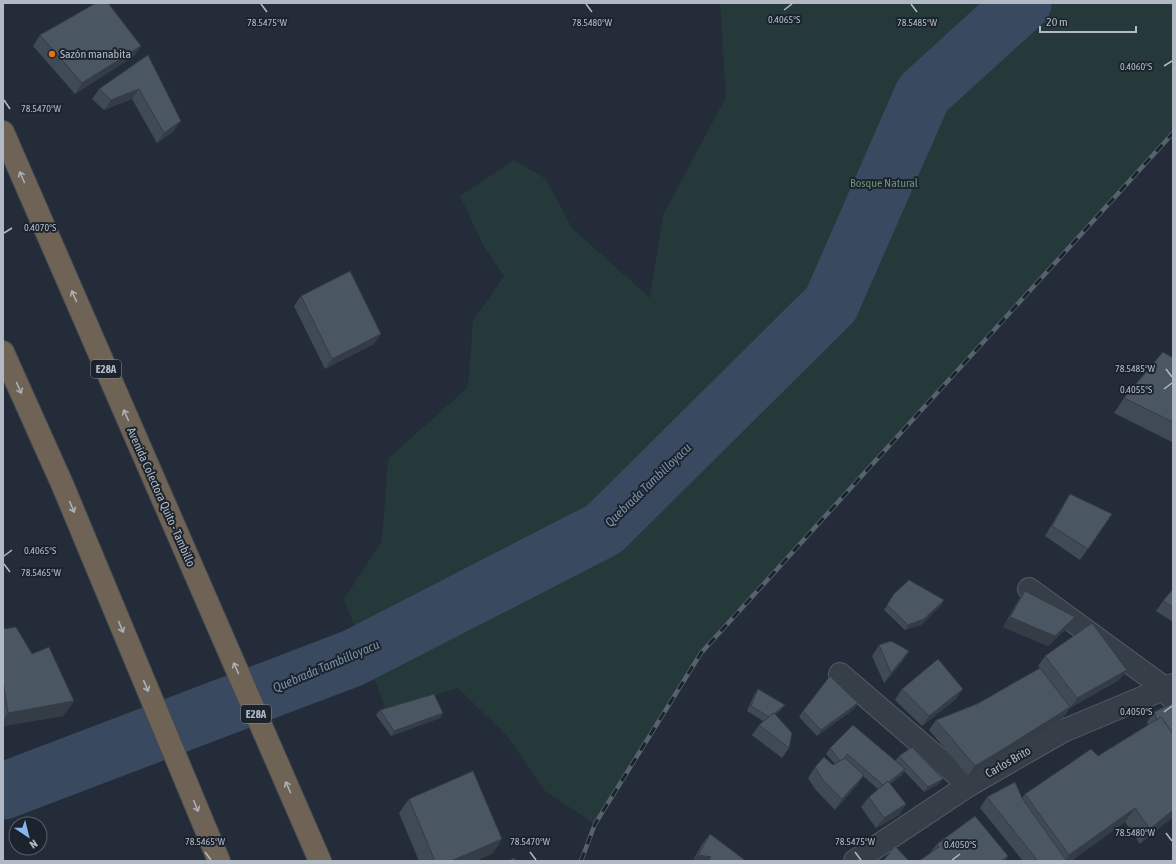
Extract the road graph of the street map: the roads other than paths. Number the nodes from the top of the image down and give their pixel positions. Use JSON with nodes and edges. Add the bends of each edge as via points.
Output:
{"nodes":[{"id":1,"x":3,"y":132,"type":"edge"},
{"id":2,"x":3,"y":352,"type":"edge"},
{"id":3,"x":1030,"y":589,"type":"dead end"},
{"id":4,"x":840,"y":674,"type":"dead end"},
{"id":5,"x":1171,"y":691,"type":"edge"},
{"id":6,"x":969,"y":785,"type":"junction"},
{"id":7,"x":219,"y":861,"type":"edge"},
{"id":8,"x":320,"y":861,"type":"edge"},
{"id":9,"x":855,"y":861,"type":"edge"}],
"edges":[{"from":8,"to":1,"type":"highway","name":"Avenida Colectora Quito - Tambillo","number":"E28A","one_way":true},
{"from":2,"to":7,"type":"highway","one_way":true,"via":[[63,486]]},
{"from":3,"to":5,"type":"street"},
{"from":4,"to":6,"type":"street"},
{"from":5,"to":6,"type":"street","name":"Carlos Brito","via":[[1063,731]]},
{"from":6,"to":9,"type":"street","name":"Carlos Brito"}]}
